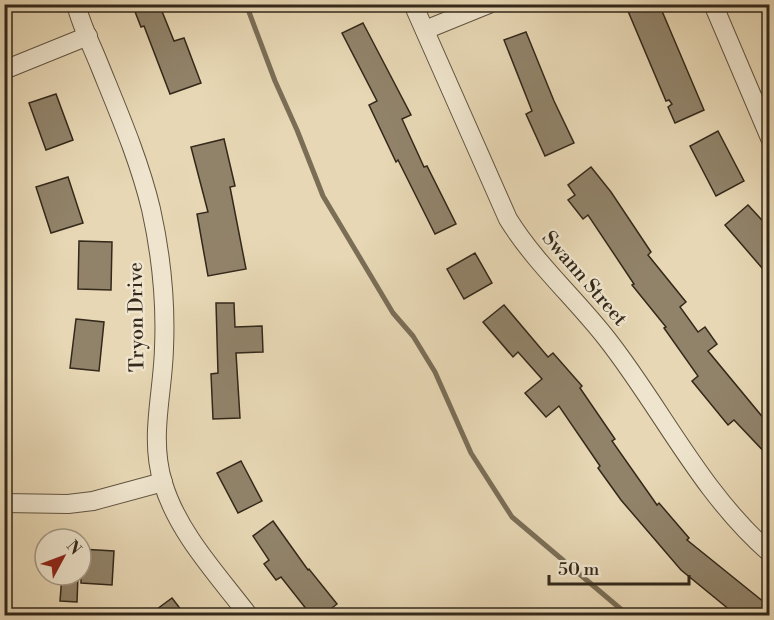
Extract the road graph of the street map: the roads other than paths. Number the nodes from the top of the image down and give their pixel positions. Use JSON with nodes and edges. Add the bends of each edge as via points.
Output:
{"nodes":[{"id":1,"x":76,"y":4,"type":"edge"},
{"id":2,"x":413,"y":4,"type":"edge"},
{"id":3,"x":489,"y":4,"type":"edge"},
{"id":4,"x":713,"y":4,"type":"edge"},
{"id":5,"x":424,"y":30,"type":"junction"},
{"id":6,"x":88,"y":36,"type":"junction"},
{"id":7,"x":4,"y":70,"type":"edge"},
{"id":8,"x":770,"y":138,"type":"edge"},
{"id":9,"x":163,"y":482,"type":"junction"},
{"id":10,"x":4,"y":503,"type":"edge"},
{"id":11,"x":770,"y":553,"type":"edge"},
{"id":12,"x":249,"y":615,"type":"edge"}],
"edges":[{"from":1,"to":6,"type":"street","name":"Tryon Drive"},
{"from":2,"to":5,"type":"street","name":"Swann Street"},
{"from":3,"to":5,"type":"street"},
{"from":4,"to":8,"type":"street"},
{"from":5,"to":11,"type":"street","name":"Swann Street","via":[[508,219],[522,241],[606,337],[698,473]]},
{"from":6,"to":7,"type":"street"},
{"from":6,"to":9,"type":"street","name":"Tryon Drive","via":[[137,160],[160,260],[164,349],[156,450]]},
{"from":9,"to":10,"type":"street","via":[[93,501]]},
{"from":9,"to":12,"type":"street","name":"Tryon Drive","via":[[189,537]]}]}
